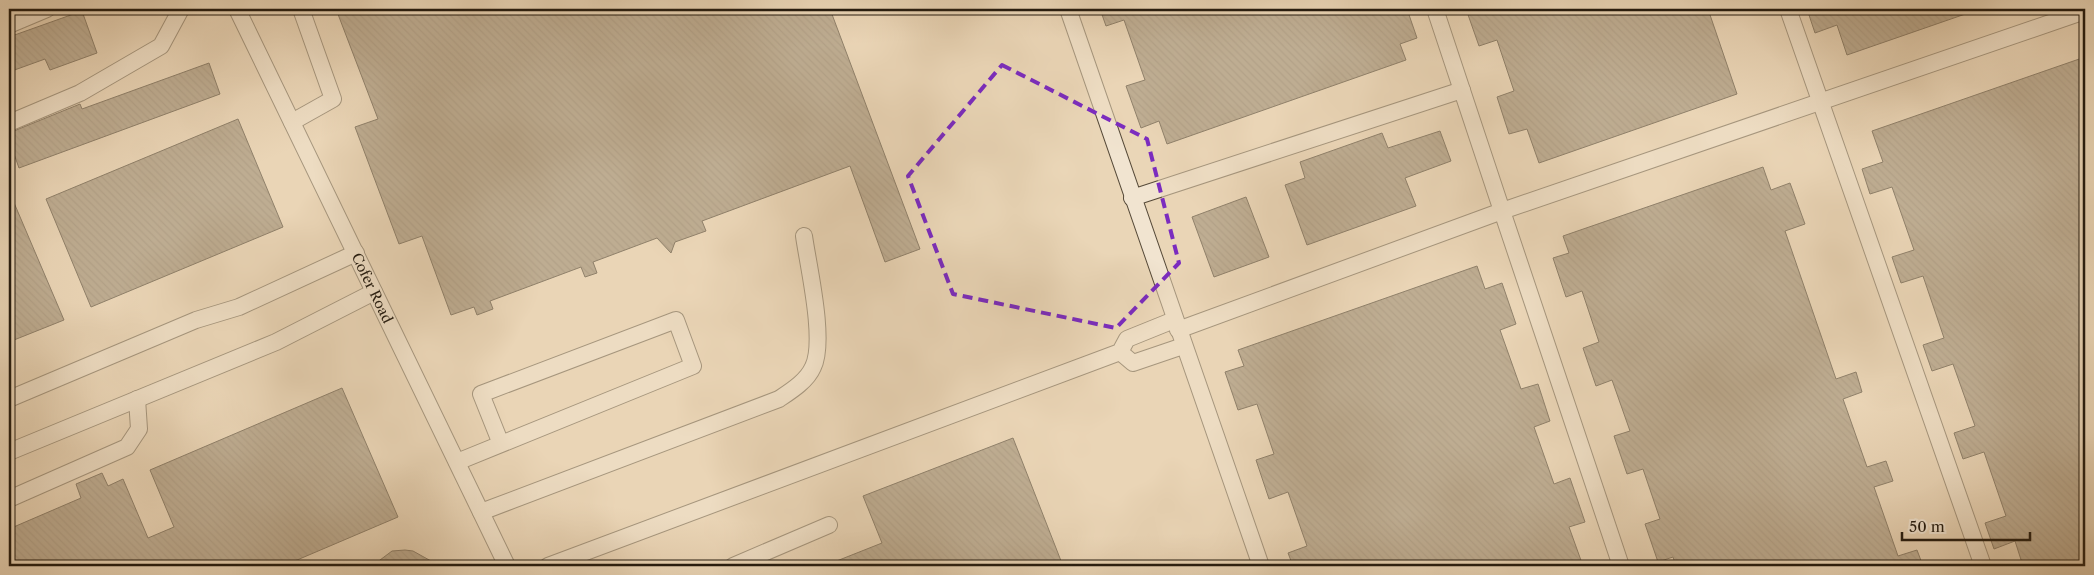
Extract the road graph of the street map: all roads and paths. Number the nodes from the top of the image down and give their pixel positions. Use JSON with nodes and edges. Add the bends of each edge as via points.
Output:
{"nodes":[{"id":1,"x":47,"y":9,"type":"edge"},
{"id":2,"x":181,"y":9,"type":"edge"},
{"id":3,"x":238,"y":9,"type":"edge"},
{"id":4,"x":301,"y":9,"type":"edge"},
{"id":5,"x":1068,"y":9,"type":"edge"},
{"id":6,"x":1435,"y":9,"type":"edge"},
{"id":7,"x":1788,"y":9,"type":"edge"},
{"id":8,"x":2085,"y":11,"type":"edge"},
{"id":9,"x":9,"y":25,"type":"edge"},
{"id":10,"x":1462,"y":90,"type":"junction"},
{"id":11,"x":1820,"y":102,"type":"junction"},
{"id":12,"x":292,"y":122,"type":"junction"},
{"id":13,"x":9,"y":123,"type":"edge"},
{"id":14,"x":1132,"y":198,"type":"junction"},
{"id":15,"x":1502,"y":211,"type":"junction"},
{"id":16,"x":804,"y":236,"type":"dead end"},
{"id":17,"x":356,"y":253,"type":"junction"},
{"id":18,"x":374,"y":292,"type":"junction"},
{"id":19,"x":1178,"y":332,"type":"junction"},
{"id":20,"x":1120,"y":352,"type":"junction"},
{"id":21,"x":9,"y":399,"type":"edge"},
{"id":22,"x":137,"y":399,"type":"junction"},
{"id":23,"x":501,"y":444,"type":"junction"},
{"id":24,"x":9,"y":452,"type":"edge"},
{"id":25,"x":457,"y":462,"type":"junction"},
{"id":26,"x":9,"y":500,"type":"edge"},
{"id":27,"x":480,"y":512,"type":"junction"},
{"id":28,"x":830,"y":525,"type":"dead end"},
{"id":29,"x":507,"y":566,"type":"edge"},
{"id":30,"x":548,"y":566,"type":"edge"},
{"id":31,"x":733,"y":566,"type":"edge"},
{"id":32,"x":1260,"y":566,"type":"edge"},
{"id":33,"x":1621,"y":566,"type":"edge"},
{"id":34,"x":1983,"y":566,"type":"edge"}],
"edges":[{"from":1,"to":9,"type":"street"},
{"from":2,"to":13,"type":"street","via":[[161,46],[80,93]]},
{"from":3,"to":12,"type":"street","name":"Cofer Road"},
{"from":4,"to":12,"type":"street","via":[[333,99]]},
{"from":5,"to":14,"type":"street"},
{"from":6,"to":10,"type":"street"},
{"from":7,"to":11,"type":"street"},
{"from":8,"to":11,"type":"street"},
{"from":10,"to":14,"type":"street"},
{"from":10,"to":15,"type":"street"},
{"from":11,"to":15,"type":"street"},
{"from":11,"to":34,"type":"street"},
{"from":12,"to":17,"type":"street","name":"Cofer Road"},
{"from":14,"to":19,"type":"street"},
{"from":15,"to":19,"type":"street"},
{"from":15,"to":33,"type":"street"},
{"from":16,"to":27,"type":"street","via":[[815,310],[817,353],[813,367],[798,384],[779,398]]},
{"from":17,"to":18,"type":"street","name":"Cofer Road"},
{"from":17,"to":21,"type":"street","via":[[240,307],[187,324]]},
{"from":18,"to":22,"type":"street","via":[[276,342]]},
{"from":18,"to":25,"type":"street","name":"Cofer Road"},
{"from":19,"to":20,"type":"street","via":[[1127,339]]},
{"from":19,"to":20,"type":"street","via":[[1133,363]]},
{"from":19,"to":32,"type":"street"},
{"from":20,"to":30,"type":"street"},
{"from":22,"to":24,"type":"street"},
{"from":22,"to":26,"type":"street","via":[[139,429],[127,447]]},
{"from":23,"to":23,"type":"street","via":[[693,366],[676,320],[481,394]]},
{"from":23,"to":25,"type":"street"},
{"from":25,"to":27,"type":"street","name":"Cofer Road"},
{"from":27,"to":29,"type":"street","name":"Cofer Road"},
{"from":28,"to":31,"type":"street"}]}
